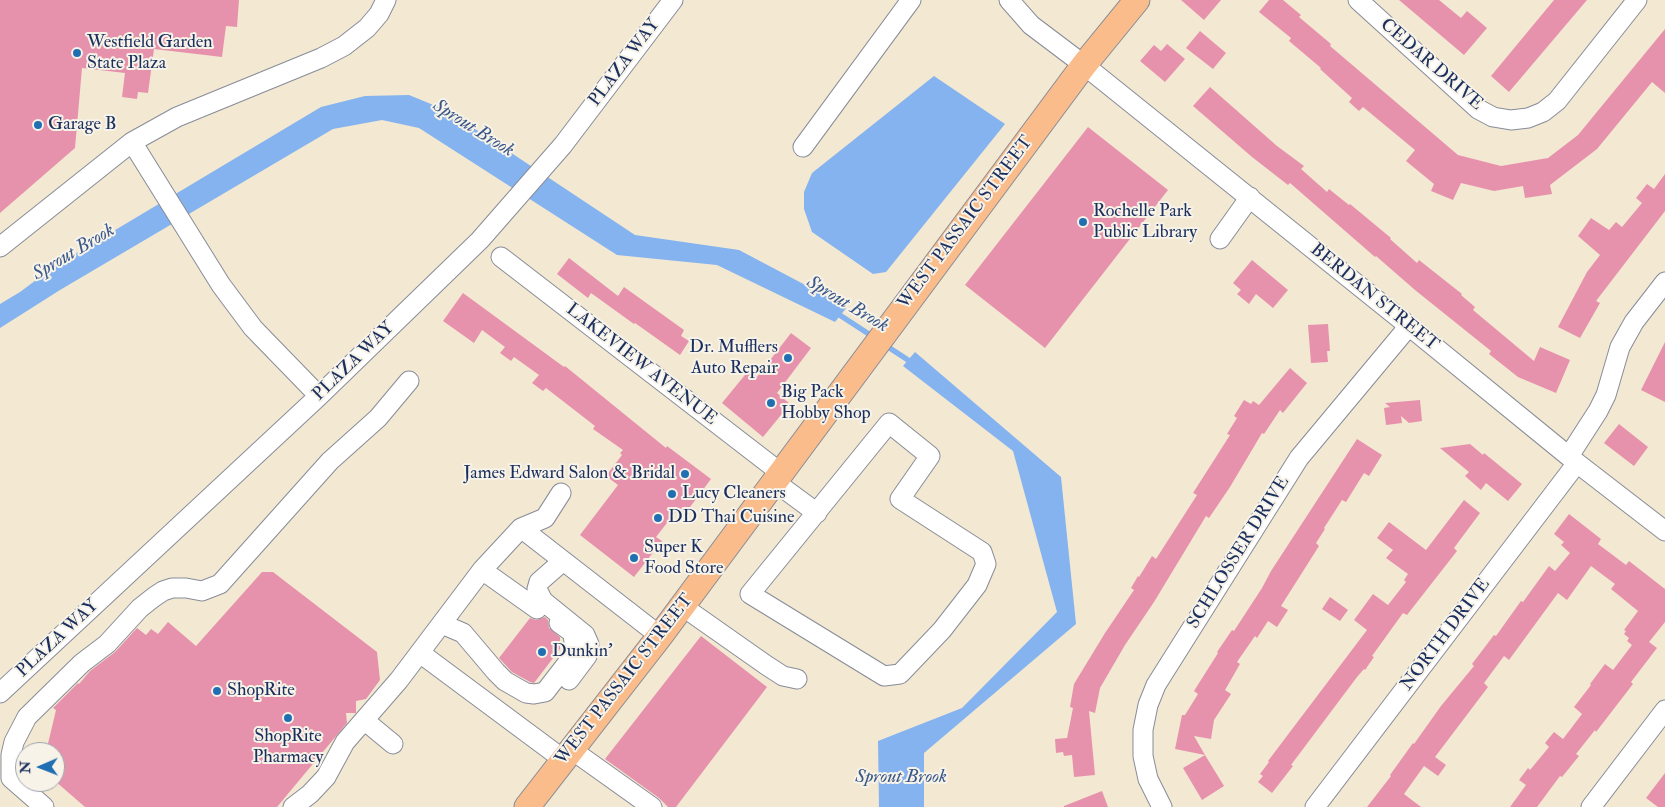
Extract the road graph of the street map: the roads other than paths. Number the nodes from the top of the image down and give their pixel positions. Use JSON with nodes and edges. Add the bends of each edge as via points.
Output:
{"nodes":[{"id":1,"x":386,"y":0,"type":"edge"},
{"id":2,"x":674,"y":0,"type":"edge"},
{"id":3,"x":910,"y":0,"type":"edge"},
{"id":4,"x":1009,"y":0,"type":"edge"},
{"id":5,"x":1137,"y":0,"type":"edge"},
{"id":6,"x":1358,"y":0,"type":"edge"},
{"id":7,"x":1637,"y":0,"type":"edge"},
{"id":8,"x":1084,"y":64,"type":"junction"},
{"id":9,"x":132,"y":142,"type":"junction"},
{"id":10,"x":803,"y":146,"type":"dead end"},
{"id":11,"x":1250,"y":197,"type":"junction"},
{"id":12,"x":1220,"y":239,"type":"dead end"},
{"id":13,"x":1,"y":246,"type":"edge"},
{"id":14,"x":501,"y":257,"type":"dead end"},
{"id":15,"x":1665,"y":282,"type":"edge"},
{"id":16,"x":1409,"y":326,"type":"junction"},
{"id":17,"x":409,"y":381,"type":"dead end"},
{"id":18,"x":319,"y":396,"type":"junction"},
{"id":19,"x":1573,"y":460,"type":"junction"},
{"id":20,"x":778,"y":478,"type":"junction"},
{"id":21,"x":561,"y":493,"type":"dead end"},
{"id":22,"x":817,"y":512,"type":"junction"},
{"id":23,"x":520,"y":528,"type":"junction"},
{"id":24,"x":1665,"y":531,"type":"edge"},
{"id":25,"x":562,"y":561,"type":"junction"},
{"id":26,"x":482,"y":570,"type":"junction"},
{"id":27,"x":536,"y":602,"type":"junction"},
{"id":28,"x":682,"y":606,"type":"junction"},
{"id":29,"x":442,"y":624,"type":"junction"},
{"id":30,"x":559,"y":624,"type":"dead end"},
{"id":31,"x":660,"y":636,"type":"junction"},
{"id":32,"x":420,"y":653,"type":"junction"},
{"id":33,"x":797,"y":679,"type":"dead end"},
{"id":34,"x":544,"y":692,"type":"junction"},
{"id":35,"x":0,"y":693,"type":"edge"},
{"id":36,"x":1665,"y":710,"type":"edge"},
{"id":37,"x":364,"y":720,"type":"junction"},
{"id":38,"x":393,"y":744,"type":"dead end"},
{"id":39,"x":568,"y":755,"type":"junction"},
{"id":40,"x":44,"y":807,"type":"edge"},
{"id":41,"x":293,"y":807,"type":"edge"},
{"id":42,"x":527,"y":807,"type":"edge"},
{"id":43,"x":652,"y":807,"type":"edge"},
{"id":44,"x":1162,"y":807,"type":"edge"},
{"id":45,"x":1315,"y":807,"type":"edge"},
{"id":46,"x":1591,"y":807,"type":"edge"}],
"edges":[{"from":1,"to":9,"type":"street","via":[[367,28],[344,46],[177,117]]},
{"from":2,"to":18,"type":"street","name":"PLAZA WAY","via":[[550,161],[495,224]]},
{"from":3,"to":10,"type":"street"},
{"from":4,"to":8,"type":"street","name":"BERDAN STREET","via":[[1031,25]]},
{"from":5,"to":8,"type":"main road","name":"WEST PASSAIC STREET"},
{"from":6,"to":7,"type":"street","name":"CEDAR DRIVE","via":[[1478,109],[1493,117],[1511,120],[1528,118],[1557,102]]},
{"from":8,"to":11,"type":"street","name":"BERDAN STREET"},
{"from":8,"to":20,"type":"main road","name":"WEST PASSAIC STREET"},
{"from":9,"to":13,"type":"street"},
{"from":9,"to":18,"type":"street","via":[[221,286],[253,328]]},
{"from":11,"to":12,"type":"street"},
{"from":11,"to":16,"type":"street","name":"BERDAN STREET"},
{"from":14,"to":20,"type":"street","name":"LAKEVIEW AVENUE"},
{"from":15,"to":19,"type":"street","name":"NORTH DRIVE","via":[[1634,322],[1620,347],[1606,395]]},
{"from":16,"to":19,"type":"street","name":"BERDAN STREET"},
{"from":16,"to":44,"type":"street","name":"SCHLOSSER DRIVE","via":[[1298,458],[1156,685],[1143,730],[1144,756],[1148,779]]},
{"from":17,"to":40,"type":"street","via":[[378,418],[330,461],[220,584],[202,591],[172,588],[154,597],[27,717],[14,742],[11,778]]},
{"from":18,"to":35,"type":"street","name":"PLAZA WAY"},
{"from":19,"to":24,"type":"street","name":"BERDAN STREET"},
{"from":19,"to":45,"type":"street","name":"NORTH DRIVE"},
{"from":20,"to":22,"type":"street","name":"LAKEVIEW AVENUE"},
{"from":20,"to":28,"type":"main road","name":"WEST PASSAIC STREET"},
{"from":21,"to":23,"type":"street","via":[[545,518]]},
{"from":22,"to":22,"type":"street","via":[[750,594],[884,676],[900,674],[942,630],[977,584],[986,564],[982,552],[900,499],[930,456],[889,423]]},
{"from":23,"to":25,"type":"street"},
{"from":23,"to":26,"type":"street"},
{"from":25,"to":27,"type":"street","via":[[539,582]]},
{"from":25,"to":31,"type":"street"},
{"from":26,"to":27,"type":"street"},
{"from":26,"to":29,"type":"street"},
{"from":27,"to":34,"type":"street","via":[[543,601],[585,635],[589,644],[587,656],[569,681],[553,691]]},
{"from":28,"to":31,"type":"main road","name":"WEST PASSAIC STREET"},
{"from":28,"to":33,"type":"street","via":[[766,665],[784,676]]},
{"from":29,"to":32,"type":"street"},
{"from":29,"to":34,"type":"street","via":[[463,633],[496,672],[514,687],[534,694]]},
{"from":30,"to":34,"type":"street","via":[[573,633],[574,648],[572,657]]},
{"from":31,"to":39,"type":"main road","name":"WEST PASSAIC STREET"},
{"from":32,"to":37,"type":"street"},
{"from":32,"to":39,"type":"street"},
{"from":36,"to":46,"type":"street"},
{"from":37,"to":38,"type":"street"},
{"from":37,"to":41,"type":"street","via":[[345,742],[326,777]]},
{"from":39,"to":42,"type":"main road","name":"WEST PASSAIC STREET"},
{"from":39,"to":43,"type":"street"}]}
